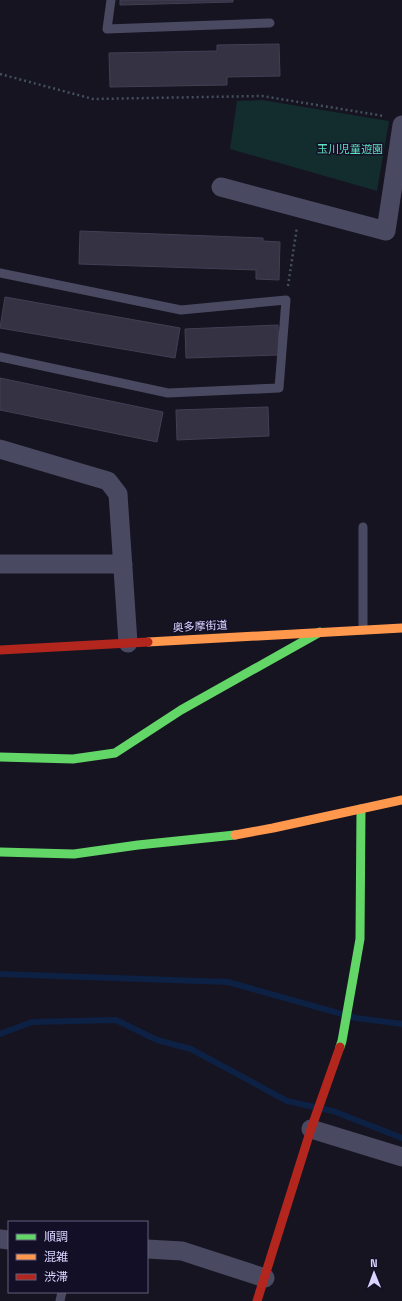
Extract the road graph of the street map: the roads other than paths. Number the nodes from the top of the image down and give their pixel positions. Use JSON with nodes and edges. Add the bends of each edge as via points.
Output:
{"nodes":[{"id":1,"x":111,"y":0,"type":"edge"},
{"id":2,"x":270,"y":23,"type":"dead end"},
{"id":3,"x":396,"y":121,"type":"edge"},
{"id":4,"x":399,"y":166,"type":"edge"},
{"id":5,"x":222,"y":187,"type":"dead end"},
{"id":6,"x":0,"y":273,"type":"edge"},
{"id":7,"x":0,"y":357,"type":"edge"},
{"id":8,"x":0,"y":449,"type":"edge"},
{"id":9,"x":363,"y":527,"type":"dead end"},
{"id":10,"x":0,"y":564,"type":"edge"},
{"id":11,"x":123,"y":564,"type":"junction"},
{"id":12,"x":402,"y":628,"type":"edge"},
{"id":13,"x":363,"y":630,"type":"junction"},
{"id":14,"x":320,"y":632,"type":"junction"},
{"id":15,"x":128,"y":643,"type":"junction"},
{"id":16,"x":0,"y":650,"type":"edge"},
{"id":17,"x":0,"y":757,"type":"edge"},
{"id":18,"x":402,"y":800,"type":"edge"},
{"id":19,"x":361,"y":809,"type":"junction"},
{"id":20,"x":0,"y":852,"type":"edge"},
{"id":21,"x":313,"y":1124,"type":"junction"},
{"id":22,"x":402,"y":1157,"type":"edge"},
{"id":23,"x":148,"y":1249,"type":"edge"},
{"id":24,"x":265,"y":1278,"type":"junction"},
{"id":25,"x":257,"y":1301,"type":"edge"}],
"edges":[{"from":1,"to":2,"type":"lane","via":[[107,29]]},
{"from":3,"to":4,"type":"street"},
{"from":4,"to":5,"type":"street","via":[[386,231]]},
{"from":6,"to":7,"type":"lane","via":[[181,310],[286,300],[279,388],[168,393]]},
{"from":8,"to":11,"type":"street","via":[[108,481],[118,494]]},
{"from":9,"to":13,"type":"lane"},
{"from":10,"to":11,"type":"street"},
{"from":11,"to":15,"type":"street"},
{"from":12,"to":13,"type":"street","name":"奥多摩街道"},
{"from":13,"to":14,"type":"street","name":"奥多摩街道"},
{"from":14,"to":15,"type":"street","name":"奥多摩街道"},
{"from":14,"to":17,"type":"street","via":[[181,710],[115,753],[73,759]]},
{"from":15,"to":16,"type":"street","name":"奥多摩街道"},
{"from":18,"to":19,"type":"street"},
{"from":19,"to":20,"type":"street","via":[[220,837],[74,854]]},
{"from":19,"to":21,"type":"street","via":[[360,939],[342,1041]]},
{"from":21,"to":22,"type":"street"},
{"from":21,"to":24,"type":"street"},
{"from":23,"to":24,"type":"street","via":[[182,1251]]},
{"from":24,"to":25,"type":"street"}]}
